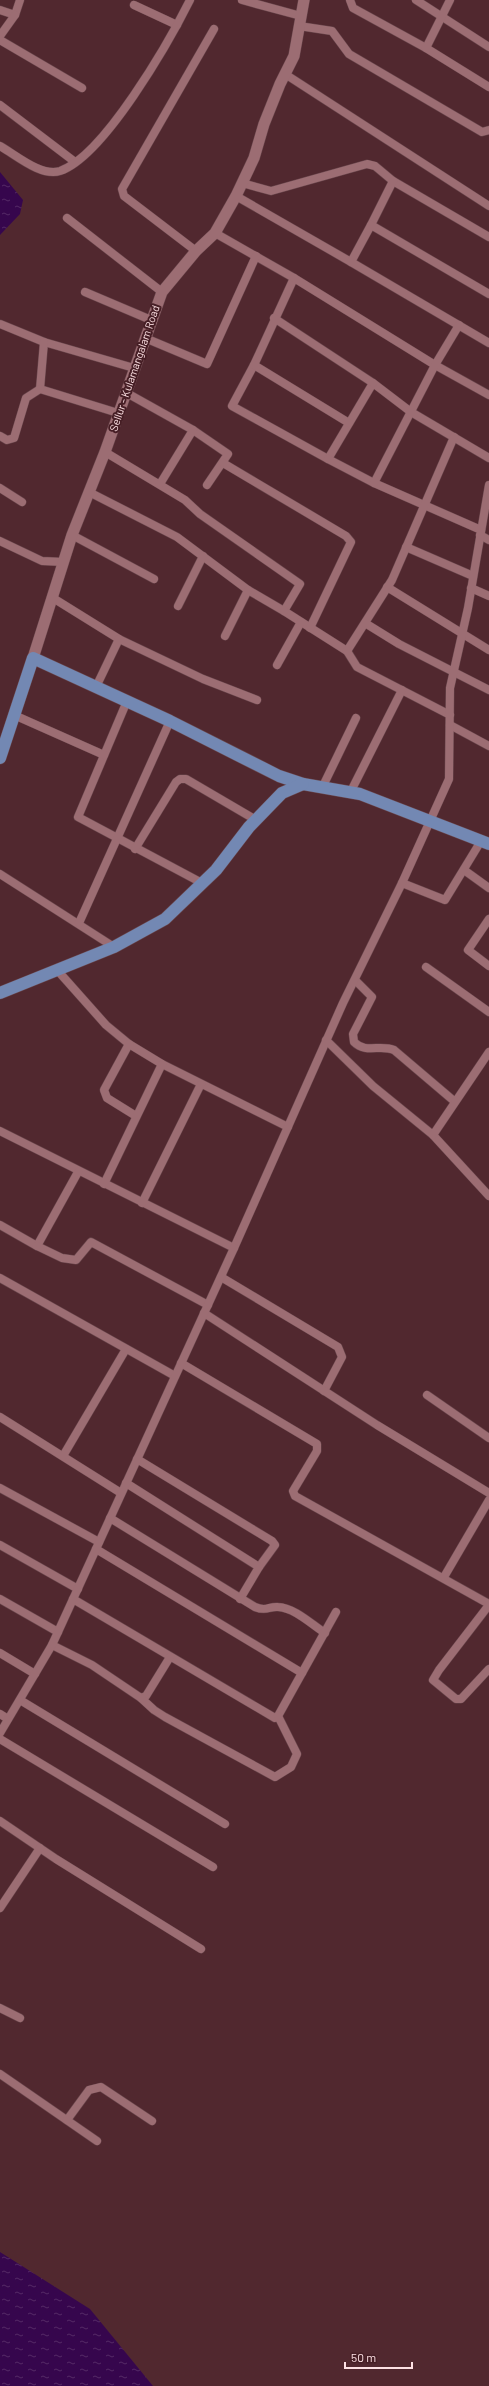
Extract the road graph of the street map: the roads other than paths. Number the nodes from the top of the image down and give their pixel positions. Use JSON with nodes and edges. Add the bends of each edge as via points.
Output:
{"nodes":[{"id":1,"x":20,"y":0,"type":"edge"},
{"id":2,"x":126,"y":0,"type":"edge"},
{"id":3,"x":190,"y":0,"type":"edge"},
{"id":4,"x":242,"y":0,"type":"edge"},
{"id":5,"x":304,"y":0,"type":"edge"},
{"id":6,"x":350,"y":0,"type":"edge"},
{"id":7,"x":416,"y":0,"type":"edge"},
{"id":8,"x":450,"y":0,"type":"edge"},
{"id":9,"x":135,"y":2,"type":"edge"},
{"id":10,"x":0,"y":10,"type":"edge"},
{"id":11,"x":15,"y":15,"type":"junction"},
{"id":12,"x":443,"y":15,"type":"junction"},
{"id":13,"x":300,"y":21,"type":"junction"},
{"id":14,"x":177,"y":25,"type":"junction"},
{"id":15,"x":214,"y":29,"type":"dead end"},
{"id":16,"x":0,"y":36,"type":"edge"},
{"id":17,"x":0,"y":40,"type":"edge"},
{"id":18,"x":489,"y":47,"type":"edge"},
{"id":19,"x":426,"y":48,"type":"junction"},
{"id":20,"x":285,"y":74,"type":"junction"},
{"id":21,"x":489,"y":87,"type":"edge"},
{"id":22,"x":82,"y":88,"type":"dead end"},
{"id":23,"x":0,"y":105,"type":"edge"},
{"id":24,"x":489,"y":130,"type":"edge"},
{"id":25,"x":0,"y":146,"type":"edge"},
{"id":26,"x":75,"y":162,"type":"junction"},
{"id":27,"x":393,"y":181,"type":"junction"},
{"id":28,"x":242,"y":183,"type":"junction"},
{"id":29,"x":236,"y":196,"type":"junction"},
{"id":30,"x":489,"y":206,"type":"edge"},
{"id":31,"x":67,"y":218,"type":"dead end"},
{"id":32,"x":371,"y":225,"type":"junction"},
{"id":33,"x":215,"y":233,"type":"junction"},
{"id":34,"x":489,"y":237,"type":"edge"},
{"id":35,"x":196,"y":251,"type":"junction"},
{"id":36,"x":256,"y":256,"type":"junction"},
{"id":37,"x":351,"y":262,"type":"junction"},
{"id":38,"x":294,"y":278,"type":"junction"},
{"id":39,"x":85,"y":292,"type":"dead end"},
{"id":40,"x":162,"y":292,"type":"junction"},
{"id":41,"x":489,"y":294,"type":"edge"},
{"id":42,"x":274,"y":318,"type":"junction"},
{"id":43,"x":151,"y":320,"type":"junction"},
{"id":44,"x":0,"y":324,"type":"edge"},
{"id":45,"x":459,"y":326,"type":"junction"},
{"id":46,"x":145,"y":338,"type":"junction"},
{"id":47,"x":44,"y":342,"type":"junction"},
{"id":48,"x":489,"y":343,"type":"edge"},
{"id":49,"x":254,"y":364,"type":"junction"},
{"id":50,"x":435,"y":365,"type":"junction"},
{"id":51,"x":134,"y":368,"type":"junction"},
{"id":52,"x":372,"y":383,"type":"junction"},
{"id":53,"x":35,"y":391,"type":"junction"},
{"id":54,"x":125,"y":392,"type":"junction"},
{"id":55,"x":489,"y":395,"type":"edge"},
{"id":56,"x":411,"y":412,"type":"junction"},
{"id":57,"x":118,"y":413,"type":"junction"},
{"id":58,"x":349,"y":423,"type":"junction"},
{"id":59,"x":193,"y":430,"type":"junction"},
{"id":60,"x":0,"y":436,"type":"edge"},
{"id":61,"x":454,"y":437,"type":"junction"},
{"id":62,"x":106,"y":452,"type":"junction"},
{"id":63,"x":489,"y":458,"type":"edge"},
{"id":64,"x":328,"y":459,"type":"junction"},
{"id":65,"x":222,"y":463,"type":"junction"},
{"id":66,"x":374,"y":483,"type":"junction"},
{"id":67,"x":160,"y":484,"type":"junction"},
{"id":68,"x":208,"y":485,"type":"dead end"},
{"id":69,"x":489,"y":485,"type":"edge"},
{"id":70,"x":0,"y":488,"type":"edge"},
{"id":71,"x":89,"y":492,"type":"junction"},
{"id":72,"x":22,"y":502,"type":"dead end"},
{"id":73,"x":424,"y":506,"type":"junction"},
{"id":74,"x":481,"y":533,"type":"junction"},
{"id":75,"x":72,"y":535,"type":"junction"},
{"id":76,"x":489,"y":540,"type":"edge"},
{"id":77,"x":0,"y":541,"type":"edge"},
{"id":78,"x":406,"y":547,"type":"junction"},
{"id":79,"x":203,"y":556,"type":"junction"},
{"id":80,"x":64,"y":562,"type":"junction"},
{"id":81,"x":473,"y":576,"type":"junction"},
{"id":82,"x":154,"y":579,"type":"dead end"},
{"id":83,"x":387,"y":587,"type":"junction"},
{"id":84,"x":471,"y":588,"type":"junction"},
{"id":85,"x":248,"y":590,"type":"junction"},
{"id":86,"x":489,"y":596,"type":"edge"},
{"id":87,"x":53,"y":598,"type":"junction"},
{"id":88,"x":178,"y":606,"type":"dead end"},
{"id":89,"x":284,"y":611,"type":"junction"},
{"id":90,"x":301,"y":622,"type":"junction"},
{"id":91,"x":365,"y":623,"type":"junction"},
{"id":92,"x":310,"y":628,"type":"junction"},
{"id":93,"x":462,"y":634,"type":"junction"},
{"id":94,"x":225,"y":636,"type":"dead end"},
{"id":95,"x":119,"y":639,"type":"junction"},
{"id":96,"x":489,"y":650,"type":"edge"},
{"id":97,"x":347,"y":651,"type":"junction"},
{"id":98,"x":33,"y":658,"type":"junction"},
{"id":99,"x":277,"y":665,"type":"dead end"},
{"id":100,"x":454,"y":671,"type":"junction"},
{"id":101,"x":96,"y":687,"type":"junction"},
{"id":102,"x":402,"y":690,"type":"junction"},
{"id":103,"x":489,"y":690,"type":"edge"},
{"id":104,"x":257,"y":700,"type":"dead end"},
{"id":105,"x":127,"y":701,"type":"junction"},
{"id":106,"x":14,"y":715,"type":"junction"},
{"id":107,"x":450,"y":715,"type":"junction"},
{"id":108,"x":356,"y":718,"type":"dead end"},
{"id":109,"x":170,"y":721,"type":"junction"},
{"id":110,"x":450,"y":725,"type":"junction"},
{"id":111,"x":489,"y":746,"type":"edge"},
{"id":112,"x":104,"y":755,"type":"junction"},
{"id":113,"x":0,"y":758,"type":"edge"},
{"id":114,"x":303,"y":784,"type":"junction"},
{"id":115,"x":322,"y":788,"type":"junction"},
{"id":116,"x":350,"y":793,"type":"junction"},
{"id":117,"x":256,"y":820,"type":"junction"},
{"id":118,"x":429,"y":820,"type":"junction"},
{"id":119,"x":117,"y":840,"type":"junction"},
{"id":120,"x":485,"y":842,"type":"edge"},
{"id":121,"x":136,"y":849,"type":"junction"},
{"id":122,"x":464,"y":870,"type":"junction"},
{"id":123,"x":0,"y":874,"type":"edge"},
{"id":124,"x":202,"y":883,"type":"junction"},
{"id":125,"x":402,"y":883,"type":"junction"},
{"id":126,"x":489,"y":888,"type":"edge"},
{"id":127,"x":489,"y":919,"type":"edge"},
{"id":128,"x":79,"y":923,"type":"junction"},
{"id":129,"x":114,"y":947,"type":"junction"},
{"id":130,"x":489,"y":966,"type":"edge"},
{"id":131,"x":426,"y":967,"type":"dead end"},
{"id":132,"x":58,"y":971,"type":"junction"},
{"id":133,"x":355,"y":980,"type":"junction"},
{"id":134,"x":0,"y":993,"type":"edge"},
{"id":135,"x":489,"y":1012,"type":"edge"},
{"id":136,"x":326,"y":1040,"type":"junction"},
{"id":137,"x":128,"y":1044,"type":"junction"},
{"id":138,"x":489,"y":1052,"type":"edge"},
{"id":139,"x":162,"y":1064,"type":"junction"},
{"id":140,"x":201,"y":1084,"type":"junction"},
{"id":141,"x":454,"y":1101,"type":"junction"},
{"id":142,"x":136,"y":1116,"type":"junction"},
{"id":143,"x":288,"y":1127,"type":"junction"},
{"id":144,"x":0,"y":1131,"type":"edge"},
{"id":145,"x":432,"y":1135,"type":"junction"},
{"id":146,"x":78,"y":1172,"type":"junction"},
{"id":147,"x":104,"y":1184,"type":"junction"},
{"id":148,"x":489,"y":1195,"type":"edge"},
{"id":149,"x":142,"y":1203,"type":"junction"},
{"id":150,"x":0,"y":1225,"type":"edge"},
{"id":151,"x":37,"y":1246,"type":"junction"},
{"id":152,"x":234,"y":1248,"type":"junction"},
{"id":153,"x":221,"y":1277,"type":"junction"},
{"id":154,"x":0,"y":1278,"type":"edge"},
{"id":155,"x":208,"y":1305,"type":"junction"},
{"id":156,"x":204,"y":1313,"type":"junction"},
{"id":157,"x":126,"y":1349,"type":"junction"},
{"id":158,"x":181,"y":1363,"type":"junction"},
{"id":159,"x":175,"y":1376,"type":"junction"},
{"id":160,"x":324,"y":1391,"type":"junction"},
{"id":161,"x":427,"y":1395,"type":"dead end"},
{"id":162,"x":0,"y":1417,"type":"edge"},
{"id":163,"x":489,"y":1438,"type":"edge"},
{"id":164,"x":63,"y":1456,"type":"junction"},
{"id":165,"x":137,"y":1459,"type":"junction"},
{"id":166,"x":126,"y":1483,"type":"junction"},
{"id":167,"x":0,"y":1488,"type":"edge"},
{"id":168,"x":121,"y":1493,"type":"junction"},
{"id":169,"x":489,"y":1493,"type":"edge"},
{"id":170,"x":489,"y":1500,"type":"edge"},
{"id":171,"x":110,"y":1518,"type":"junction"},
{"id":172,"x":0,"y":1545,"type":"edge"},
{"id":173,"x":98,"y":1546,"type":"junction"},
{"id":174,"x":259,"y":1567,"type":"junction"},
{"id":175,"x":444,"y":1577,"type":"junction"},
{"id":176,"x":78,"y":1589,"type":"junction"},
{"id":177,"x":0,"y":1599,"type":"edge"},
{"id":178,"x":73,"y":1599,"type":"junction"},
{"id":179,"x":240,"y":1599,"type":"junction"},
{"id":180,"x":489,"y":1604,"type":"edge"},
{"id":181,"x":336,"y":1612,"type":"dead end"},
{"id":182,"x":58,"y":1632,"type":"junction"},
{"id":183,"x":325,"y":1633,"type":"junction"},
{"id":184,"x":52,"y":1645,"type":"junction"},
{"id":185,"x":0,"y":1653,"type":"edge"},
{"id":186,"x":170,"y":1657,"type":"junction"},
{"id":187,"x":489,"y":1669,"type":"edge"},
{"id":188,"x":302,"y":1673,"type":"junction"},
{"id":189,"x":35,"y":1674,"type":"junction"},
{"id":190,"x":141,"y":1698,"type":"junction"},
{"id":191,"x":20,"y":1700,"type":"junction"},
{"id":192,"x":0,"y":1714,"type":"edge"},
{"id":193,"x":278,"y":1716,"type":"junction"},
{"id":194,"x":8,"y":1719,"type":"junction"},
{"id":195,"x":0,"y":1733,"type":"edge"},
{"id":196,"x":0,"y":1739,"type":"edge"},
{"id":197,"x":0,"y":1820,"type":"edge"},
{"id":198,"x":225,"y":1824,"type":"dead end"},
{"id":199,"x":40,"y":1848,"type":"junction"},
{"id":200,"x":213,"y":1867,"type":"dead end"},
{"id":201,"x":0,"y":1908,"type":"edge"},
{"id":202,"x":201,"y":1949,"type":"dead end"},
{"id":203,"x":0,"y":2008,"type":"edge"},
{"id":204,"x":20,"y":2018,"type":"dead end"},
{"id":205,"x":0,"y":2074,"type":"edge"},
{"id":206,"x":67,"y":2120,"type":"junction"},
{"id":207,"x":152,"y":2121,"type":"dead end"},
{"id":208,"x":97,"y":2141,"type":"dead end"}],
"edges":[{"from":1,"to":11,"type":"street"},
{"from":2,"to":9,"type":"street"},
{"from":3,"to":14,"type":"street"},
{"from":4,"to":13,"type":"street"},
{"from":5,"to":13,"type":"main road","name":"Sellur - Kulamangalam Road"},
{"from":6,"to":19,"type":"street","via":[[353,8]]},
{"from":7,"to":12,"type":"street"},
{"from":8,"to":12,"type":"street"},
{"from":9,"to":14,"type":"street"},
{"from":10,"to":11,"type":"street"},
{"from":11,"to":16,"type":"street"},
{"from":12,"to":18,"type":"street"},
{"from":12,"to":19,"type":"street"},
{"from":13,"to":20,"type":"main road","name":"Sellur - Kulamangalam Road","via":[[294,56]]},
{"from":13,"to":24,"type":"street","via":[[332,31],[349,54],[482,132]]},
{"from":14,"to":26,"type":"street","via":[[136,93],[86,156]]},
{"from":15,"to":35,"type":"street","via":[[122,188],[124,196]]},
{"from":17,"to":22,"type":"street"},
{"from":19,"to":21,"type":"street"},
{"from":20,"to":28,"type":"main road","name":"Sellur - Kulamangalam Road"},
{"from":20,"to":30,"type":"street"},
{"from":23,"to":26,"type":"street"},
{"from":25,"to":26,"type":"street","via":[[44,172],[60,171]]},
{"from":27,"to":28,"type":"street","via":[[375,166],[366,164],[271,191]]},
{"from":27,"to":32,"type":"street"},
{"from":27,"to":34,"type":"street"},
{"from":28,"to":29,"type":"main road","name":"Sellur - Kulamangalam Road"},
{"from":29,"to":33,"type":"main road","name":"Sellur - Kulamangalam Road"},
{"from":29,"to":37,"type":"street"},
{"from":31,"to":40,"type":"street"},
{"from":32,"to":37,"type":"street"},
{"from":32,"to":41,"type":"street"},
{"from":33,"to":35,"type":"main road","name":"Sellur - Kulamangalam Road"},
{"from":33,"to":36,"type":"street"},
{"from":35,"to":40,"type":"main road","name":"Sellur - Kulamangalam Road"},
{"from":36,"to":38,"type":"street"},
{"from":36,"to":46,"type":"street","via":[[207,364]]},
{"from":37,"to":45,"type":"street"},
{"from":38,"to":42,"type":"street"},
{"from":38,"to":50,"type":"street"},
{"from":39,"to":43,"type":"street"},
{"from":40,"to":43,"type":"main road","name":"Sellur - Kulamangalam Road"},
{"from":42,"to":49,"type":"street"},
{"from":42,"to":52,"type":"street"},
{"from":43,"to":46,"type":"main road","name":"Sellur - Kulamangalam Road"},
{"from":44,"to":47,"type":"street"},
{"from":45,"to":48,"type":"street"},
{"from":45,"to":50,"type":"street"},
{"from":46,"to":51,"type":"main road","name":"Sellur - Kulamangalam Road"},
{"from":47,"to":51,"type":"street"},
{"from":47,"to":53,"type":"street"},
{"from":49,"to":58,"type":"street"},
{"from":49,"to":64,"type":"street","via":[[232,406]]},
{"from":50,"to":55,"type":"street"},
{"from":50,"to":56,"type":"street"},
{"from":51,"to":54,"type":"main road","name":"Sellur - Kulamangalam Road"},
{"from":52,"to":56,"type":"street"},
{"from":52,"to":58,"type":"street"},
{"from":53,"to":57,"type":"street"},
{"from":53,"to":60,"type":"street","via":[[26,398],[14,438],[7,440]]},
{"from":54,"to":57,"type":"main road","name":"Sellur - Kulamangalam Road"},
{"from":54,"to":59,"type":"street"},
{"from":56,"to":61,"type":"street"},
{"from":56,"to":66,"type":"street"},
{"from":57,"to":62,"type":"main road","name":"Sellur - Kulamangalam Road"},
{"from":58,"to":64,"type":"street"},
{"from":59,"to":65,"type":"street","via":[[228,454]]},
{"from":59,"to":67,"type":"street"},
{"from":61,"to":63,"type":"street"},
{"from":61,"to":73,"type":"street"},
{"from":62,"to":67,"type":"street"},
{"from":62,"to":71,"type":"main road","name":"Sellur - Kulamangalam Road"},
{"from":64,"to":66,"type":"street"},
{"from":65,"to":68,"type":"street"},
{"from":65,"to":92,"type":"street","via":[[346,536],[351,542]]},
{"from":66,"to":73,"type":"street"},
{"from":67,"to":89,"type":"street","via":[[300,584]]},
{"from":69,"to":74,"type":"street"},
{"from":70,"to":72,"type":"street"},
{"from":71,"to":75,"type":"main road","name":"Sellur - Kulamangalam Road"},
{"from":71,"to":79,"type":"street","via":[[177,537]]},
{"from":73,"to":74,"type":"street"},
{"from":73,"to":78,"type":"street"},
{"from":74,"to":76,"type":"street"},
{"from":74,"to":81,"type":"street"},
{"from":75,"to":80,"type":"main road","name":"Sellur - Kulamangalam Road"},
{"from":75,"to":82,"type":"street"},
{"from":77,"to":80,"type":"street","via":[[42,561]]},
{"from":78,"to":81,"type":"street"},
{"from":78,"to":83,"type":"street"},
{"from":79,"to":85,"type":"street"},
{"from":79,"to":88,"type":"street"},
{"from":80,"to":87,"type":"main road","name":"Sellur - Kulamangalam Road"},
{"from":81,"to":84,"type":"street"},
{"from":83,"to":91,"type":"street"},
{"from":83,"to":93,"type":"street"},
{"from":84,"to":86,"type":"street"},
{"from":84,"to":93,"type":"street"},
{"from":85,"to":89,"type":"street"},
{"from":85,"to":94,"type":"street"},
{"from":87,"to":95,"type":"street"},
{"from":87,"to":98,"type":"main road","name":"Sellur - Kulamangalam Road"},
{"from":89,"to":90,"type":"street"},
{"from":90,"to":92,"type":"street"},
{"from":90,"to":99,"type":"street"},
{"from":91,"to":97,"type":"street"},
{"from":91,"to":100,"type":"street","via":[[399,644]]},
{"from":92,"to":97,"type":"street"},
{"from":93,"to":96,"type":"street"},
{"from":93,"to":100,"type":"street"},
{"from":95,"to":101,"type":"street"},
{"from":95,"to":104,"type":"street","via":[[203,679]]},
{"from":97,"to":102,"type":"street","via":[[357,667]]},
{"from":98,"to":101,"type":"main road"},
{"from":98,"to":106,"type":"main road","name":"Sellur - Kulamangalam Road"},
{"from":100,"to":103,"type":"street"},
{"from":100,"to":107,"type":"street","via":[[450,688]]},
{"from":101,"to":105,"type":"main road"},
{"from":102,"to":107,"type":"street"},
{"from":102,"to":116,"type":"street"},
{"from":105,"to":109,"type":"main road"},
{"from":105,"to":112,"type":"street"},
{"from":106,"to":112,"type":"street"},
{"from":106,"to":113,"type":"main road","name":"Sellur - Kulamangalam Road"},
{"from":107,"to":110,"type":"street"},
{"from":108,"to":115,"type":"street"},
{"from":109,"to":114,"type":"main road","via":[[279,776]]},
{"from":109,"to":119,"type":"street"},
{"from":110,"to":111,"type":"street"},
{"from":110,"to":118,"type":"street","via":[[449,779]]},
{"from":112,"to":119,"type":"street","via":[[78,817]]},
{"from":114,"to":115,"type":"main road"},
{"from":114,"to":117,"type":"main road","via":[[282,793]]},
{"from":115,"to":116,"type":"main road"},
{"from":116,"to":118,"type":"main road","via":[[360,794]]},
{"from":117,"to":121,"type":"street","via":[[186,779],[180,779]]},
{"from":117,"to":124,"type":"main road","via":[[216,870]]},
{"from":118,"to":120,"type":"main road"},
{"from":118,"to":125,"type":"street"},
{"from":119,"to":121,"type":"street"},
{"from":119,"to":128,"type":"street"},
{"from":120,"to":122,"type":"street"},
{"from":121,"to":124,"type":"street"},
{"from":122,"to":125,"type":"street","via":[[445,900]]},
{"from":122,"to":126,"type":"street"},
{"from":123,"to":128,"type":"street"},
{"from":124,"to":129,"type":"main road","via":[[165,919]]},
{"from":125,"to":133,"type":"street"},
{"from":127,"to":130,"type":"street","via":[[468,950]]},
{"from":128,"to":129,"type":"street"},
{"from":129,"to":132,"type":"main road"},
{"from":131,"to":135,"type":"street"},
{"from":132,"to":134,"type":"main road"},
{"from":132,"to":137,"type":"street","via":[[106,1025]]},
{"from":133,"to":136,"type":"street"},
{"from":133,"to":141,"type":"street","via":[[372,997],[353,1034],[354,1042],[364,1049],[388,1047],[394,1050]]},
{"from":136,"to":143,"type":"street"},
{"from":136,"to":145,"type":"street","via":[[373,1086]]},
{"from":137,"to":139,"type":"street"},
{"from":137,"to":142,"type":"street","via":[[104,1090],[107,1098]]},
{"from":138,"to":141,"type":"street"},
{"from":139,"to":140,"type":"street"},
{"from":139,"to":142,"type":"street"},
{"from":140,"to":143,"type":"street"},
{"from":140,"to":149,"type":"street"},
{"from":141,"to":145,"type":"street"},
{"from":142,"to":147,"type":"street"},
{"from":143,"to":152,"type":"street"},
{"from":144,"to":146,"type":"street"},
{"from":145,"to":148,"type":"street"},
{"from":146,"to":147,"type":"street"},
{"from":146,"to":151,"type":"street"},
{"from":147,"to":149,"type":"street"},
{"from":149,"to":152,"type":"street"},
{"from":150,"to":151,"type":"street"},
{"from":151,"to":155,"type":"street","via":[[62,1258],[76,1260],[91,1242]]},
{"from":152,"to":153,"type":"street"},
{"from":153,"to":155,"type":"street"},
{"from":153,"to":160,"type":"street","via":[[338,1348],[342,1357]]},
{"from":154,"to":157,"type":"street"},
{"from":155,"to":156,"type":"street"},
{"from":156,"to":158,"type":"street"},
{"from":156,"to":160,"type":"street"},
{"from":157,"to":159,"type":"street"},
{"from":157,"to":164,"type":"street"},
{"from":158,"to":159,"type":"street"},
{"from":158,"to":175,"type":"street","via":[[317,1444],[317,1451],[293,1490],[295,1496]]},
{"from":159,"to":165,"type":"street"},
{"from":160,"to":169,"type":"street"},
{"from":161,"to":163,"type":"street"},
{"from":162,"to":164,"type":"street"},
{"from":164,"to":168,"type":"street"},
{"from":165,"to":166,"type":"street"},
{"from":165,"to":174,"type":"street","via":[[272,1541],[275,1545],[273,1549]]},
{"from":166,"to":168,"type":"street"},
{"from":166,"to":174,"type":"street"},
{"from":167,"to":173,"type":"street"},
{"from":168,"to":171,"type":"street"},
{"from":170,"to":175,"type":"street"},
{"from":171,"to":173,"type":"street"},
{"from":171,"to":179,"type":"street"},
{"from":172,"to":176,"type":"street"},
{"from":173,"to":176,"type":"street"},
{"from":173,"to":188,"type":"street"},
{"from":174,"to":179,"type":"street"},
{"from":175,"to":180,"type":"street"},
{"from":176,"to":178,"type":"street"},
{"from":177,"to":182,"type":"street"},
{"from":178,"to":182,"type":"street"},
{"from":178,"to":186,"type":"street"},
{"from":179,"to":183,"type":"street","via":[[261,1610],[277,1606],[286,1608]]},
{"from":180,"to":187,"type":"street","via":[[433,1680],[456,1699],[461,1699]]},
{"from":181,"to":183,"type":"street"},
{"from":182,"to":184,"type":"street"},
{"from":183,"to":188,"type":"street"},
{"from":184,"to":189,"type":"street"},
{"from":184,"to":190,"type":"street","via":[[92,1665]]},
{"from":185,"to":189,"type":"street"},
{"from":186,"to":190,"type":"street","via":[[146,1696]]},
{"from":186,"to":193,"type":"street","via":[[271,1717]]},
{"from":188,"to":193,"type":"street"},
{"from":189,"to":191,"type":"street"},
{"from":190,"to":193,"type":"street","via":[[165,1717],[275,1777],[291,1766],[297,1754]]},
{"from":191,"to":194,"type":"street"},
{"from":191,"to":198,"type":"street"},
{"from":192,"to":194,"type":"street"},
{"from":194,"to":195,"type":"street"},
{"from":196,"to":200,"type":"street"},
{"from":197,"to":199,"type":"street"},
{"from":199,"to":201,"type":"street"},
{"from":199,"to":202,"type":"street"},
{"from":203,"to":204,"type":"street"},
{"from":205,"to":206,"type":"street"},
{"from":206,"to":207,"type":"street","via":[[89,2090],[101,2087]]},
{"from":206,"to":208,"type":"street"}]}
